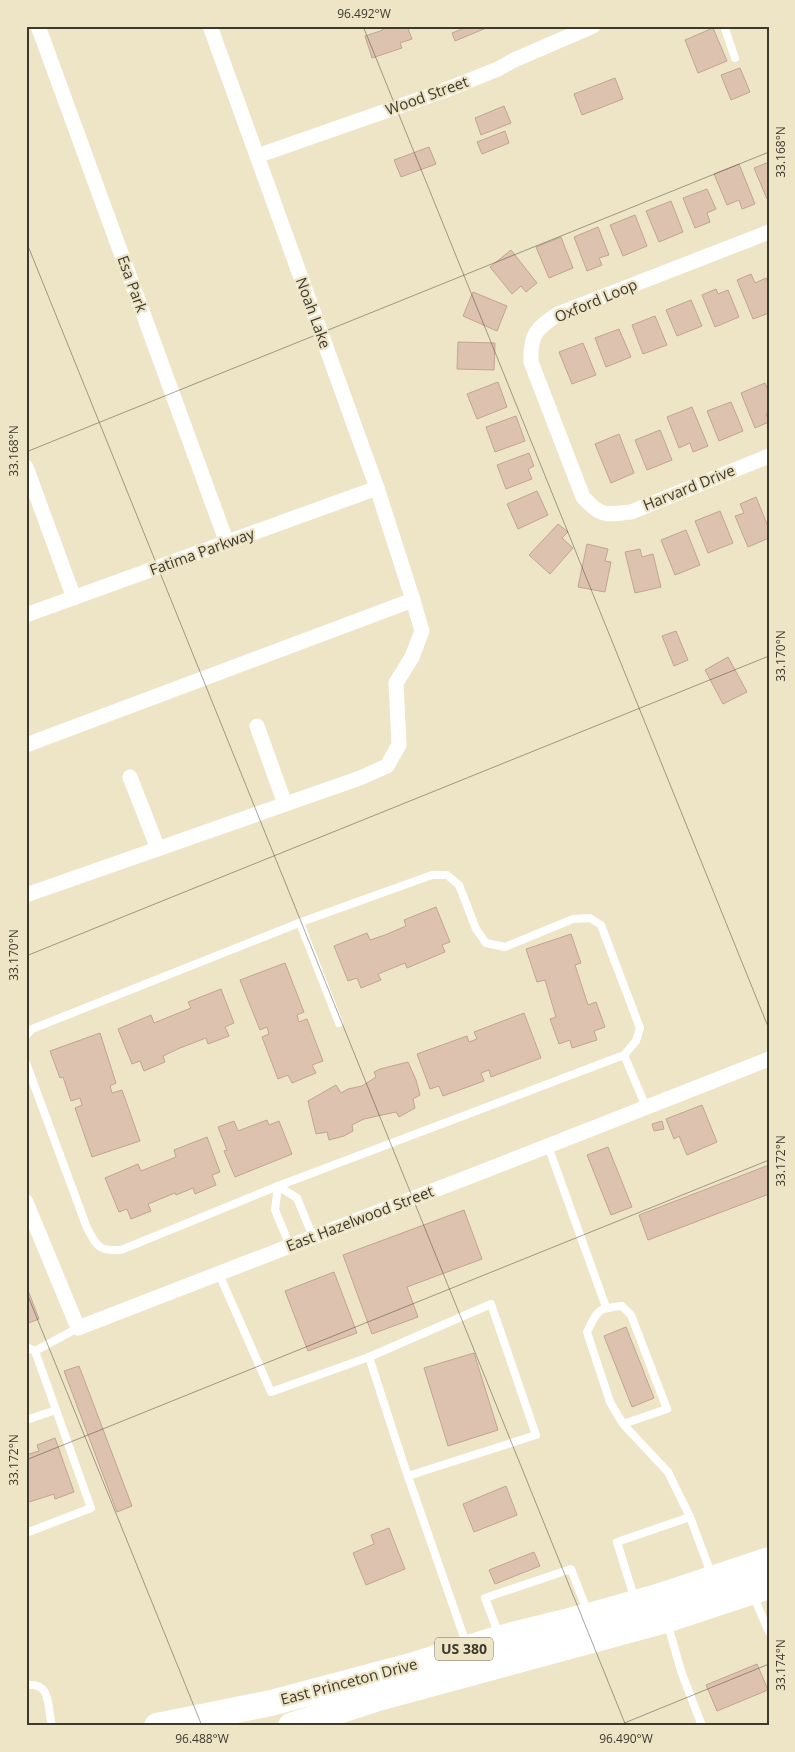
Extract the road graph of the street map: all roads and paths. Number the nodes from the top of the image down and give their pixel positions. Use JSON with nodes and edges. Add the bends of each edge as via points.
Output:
{"nodes":[{"id":1,"x":38,"y":26,"type":"edge"},
{"id":2,"x":210,"y":26,"type":"edge"},
{"id":3,"x":593,"y":26,"type":"edge"},
{"id":4,"x":724,"y":26,"type":"edge"},
{"id":5,"x":734,"y":58,"type":"dead end"},
{"id":6,"x":257,"y":156,"type":"junction"},
{"id":7,"x":769,"y":232,"type":"edge"},
{"id":8,"x":769,"y":456,"type":"edge"},
{"id":9,"x":26,"y":467,"type":"edge"},
{"id":10,"x":377,"y":488,"type":"junction"},
{"id":11,"x":609,"y":515,"type":"joint"},
{"id":12,"x":227,"y":543,"type":"junction"},
{"id":13,"x":74,"y":598,"type":"junction"},
{"id":14,"x":414,"y":600,"type":"junction"},
{"id":15,"x":26,"y":615,"type":"edge"},
{"id":16,"x":257,"y":726,"type":"dead end"},
{"id":17,"x":26,"y":745,"type":"edge"},
{"id":18,"x":130,"y":777,"type":"dead end"},
{"id":19,"x":285,"y":804,"type":"junction"},
{"id":20,"x":158,"y":849,"type":"junction"},
{"id":21,"x":26,"y":895,"type":"edge"},
{"id":22,"x":300,"y":923,"type":"junction"},
{"id":23,"x":339,"y":1023,"type":"dead end"},
{"id":24,"x":26,"y":1036,"type":"edge"},
{"id":25,"x":624,"y":1055,"type":"junction"},
{"id":26,"x":769,"y":1059,"type":"edge"},
{"id":27,"x":26,"y":1063,"type":"edge"},
{"id":28,"x":646,"y":1107,"type":"junction"},
{"id":29,"x":548,"y":1146,"type":"junction"},
{"id":30,"x":278,"y":1186,"type":"junction"},
{"id":31,"x":26,"y":1202,"type":"edge"},
{"id":32,"x":313,"y":1237,"type":"junction"},
{"id":33,"x":290,"y":1246,"type":"junction"},
{"id":34,"x":219,"y":1274,"type":"junction"},
{"id":35,"x":606,"y":1307,"type":"junction"},
{"id":36,"x":78,"y":1328,"type":"junction"},
{"id":37,"x":26,"y":1347,"type":"edge"},
{"id":38,"x":35,"y":1350,"type":"junction"},
{"id":39,"x":369,"y":1357,"type":"junction"},
{"id":40,"x":56,"y":1410,"type":"junction"},
{"id":41,"x":26,"y":1420,"type":"edge"},
{"id":42,"x":623,"y":1424,"type":"junction"},
{"id":43,"x":408,"y":1476,"type":"junction"},
{"id":44,"x":690,"y":1517,"type":"junction"},
{"id":45,"x":26,"y":1533,"type":"edge"},
{"id":46,"x":769,"y":1560,"type":"edge"},
{"id":47,"x":712,"y":1578,"type":"junction"},
{"id":48,"x":760,"y":1588,"type":"edge"},
{"id":49,"x":651,"y":1612,"type":"junction"},
{"id":50,"x":591,"y":1628,"type":"junction"},
{"id":51,"x":769,"y":1632,"type":"edge"},
{"id":52,"x":501,"y":1638,"type":"junction"},
{"id":53,"x":468,"y":1648,"type":"junction"},
{"id":54,"x":26,"y":1685,"type":"edge"},
{"id":55,"x":52,"y":1726,"type":"edge"},
{"id":56,"x":157,"y":1726,"type":"edge"},
{"id":57,"x":290,"y":1726,"type":"edge"},
{"id":58,"x":702,"y":1726,"type":"edge"}],
"edges":[{"from":1,"to":12,"type":"street","name":"Esa Park"},
{"from":2,"to":6,"type":"street","name":"Noah Lake"},
{"from":3,"to":6,"type":"street","name":"Wood Street","via":[[443,91]]},
{"from":4,"to":5,"type":"lane"},
{"from":6,"to":10,"type":"street","name":"Noah Lake"},
{"from":7,"to":11,"type":"street","name":"Oxford Loop","via":[[558,314],[540,327],[530,344],[530,362],[583,497],[594,510]]},
{"from":8,"to":11,"type":"street","name":"Harvard Drive","via":[[631,512]]},
{"from":9,"to":13,"type":"street"},
{"from":10,"to":12,"type":"street","name":"Fatima Parkway"},
{"from":10,"to":14,"type":"street","name":"Noah Lake"},
{"from":12,"to":13,"type":"street","name":"Fatima Parkway"},
{"from":13,"to":15,"type":"street","name":"Fatima Parkway"},
{"from":14,"to":17,"type":"street"},
{"from":14,"to":19,"type":"street","name":"Noah Lake","via":[[422,631],[412,657],[396,682],[399,745],[387,766]]},
{"from":16,"to":19,"type":"street"},
{"from":18,"to":20,"type":"street"},
{"from":19,"to":20,"type":"street","name":"Noah Lake"},
{"from":20,"to":21,"type":"street","name":"Noah Lake"},
{"from":22,"to":23,"type":"lane"},
{"from":22,"to":24,"type":"lane","via":[[32,1029]]},
{"from":22,"to":25,"type":"lane","via":[[432,875],[447,875],[459,885],[476,929],[486,942],[505,946],[573,919],[590,918],[601,925],[640,1028],[636,1041]]},
{"from":25,"to":28,"type":"lane"},
{"from":25,"to":30,"type":"lane"},
{"from":26,"to":28,"type":"street","name":"East Hazelwood Street"},
{"from":27,"to":30,"type":"lane","via":[[87,1228],[98,1246],[107,1251],[121,1250]]},
{"from":28,"to":29,"type":"street","name":"East Hazelwood Street"},
{"from":29,"to":32,"type":"street","name":"East Hazelwood Street"},
{"from":29,"to":35,"type":"lane"},
{"from":30,"to":32,"type":"lane","via":[[297,1198]]},
{"from":30,"to":33,"type":"lane","via":[[275,1210]]},
{"from":31,"to":36,"type":"street"},
{"from":32,"to":33,"type":"street","name":"East Hazelwood Street"},
{"from":33,"to":34,"type":"street","name":"East Hazelwood Street"},
{"from":34,"to":36,"type":"street","name":"East Hazelwood Street"},
{"from":34,"to":39,"type":"lane","via":[[271,1392]]},
{"from":35,"to":42,"type":"lane","via":[[598,1311],[587,1332],[610,1402]]},
{"from":35,"to":42,"type":"lane","via":[[622,1306],[631,1314],[667,1409]]},
{"from":36,"to":38,"type":"lane"},
{"from":37,"to":38,"type":"lane"},
{"from":38,"to":40,"type":"lane"},
{"from":39,"to":43,"type":"lane"},
{"from":39,"to":43,"type":"lane","via":[[491,1304],[536,1434]]},
{"from":40,"to":41,"type":"lane"},
{"from":40,"to":45,"type":"lane","via":[[91,1508]]},
{"from":42,"to":44,"type":"lane","via":[[668,1472]]},
{"from":43,"to":53,"type":"lane"},
{"from":44,"to":47,"type":"lane"},
{"from":44,"to":49,"type":"lane","via":[[617,1542]]},
{"from":46,"to":47,"type":"highway","name":"East Princeton Drive","number":"US 380"},
{"from":47,"to":49,"type":"highway","name":"East Princeton Drive","number":"US 380"},
{"from":48,"to":49,"type":"highway","name":"East Princeton Drive","number":"US 380"},
{"from":48,"to":51,"type":"lane"},
{"from":49,"to":50,"type":"highway","name":"East Princeton Drive","number":"US 380"},
{"from":49,"to":58,"type":"lane","via":[[681,1672]]},
{"from":50,"to":52,"type":"highway","name":"East Princeton Drive","number":"US 380"},
{"from":50,"to":52,"type":"lane","via":[[571,1569],[485,1598]]},
{"from":50,"to":57,"type":"highway","name":"East Princeton Drive","number":"US 380"},
{"from":52,"to":53,"type":"highway","name":"East Princeton Drive","number":"US 380"},
{"from":53,"to":56,"type":"highway","name":"East Princeton Drive","number":"US 380","via":[[271,1703]]},
{"from":54,"to":55,"type":"lane","via":[[36,1684],[43,1688]]}]}
